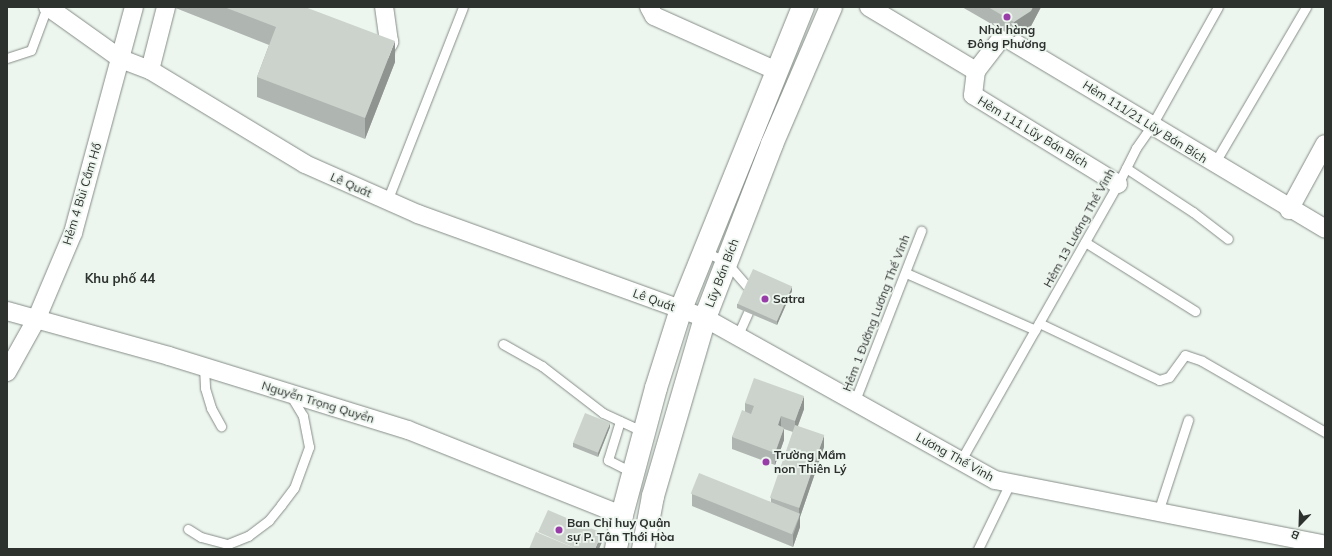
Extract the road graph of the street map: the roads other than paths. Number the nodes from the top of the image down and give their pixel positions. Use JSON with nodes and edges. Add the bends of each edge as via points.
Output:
{"nodes":[{"id":1,"x":47,"y":7,"type":"edge"},
{"id":2,"x":134,"y":7,"type":"edge"},
{"id":3,"x":166,"y":7,"type":"edge"},
{"id":4,"x":384,"y":7,"type":"edge"},
{"id":5,"x":463,"y":7,"type":"edge"},
{"id":6,"x":649,"y":7,"type":"edge"},
{"id":7,"x":803,"y":7,"type":"edge"},
{"id":8,"x":831,"y":7,"type":"edge"},
{"id":9,"x":869,"y":7,"type":"edge"},
{"id":10,"x":1218,"y":7,"type":"edge"},
{"id":11,"x":1306,"y":7,"type":"edge"},
{"id":12,"x":383,"y":53,"type":"edge"},
{"id":13,"x":7,"y":58,"type":"edge"},
{"id":14,"x":121,"y":59,"type":"junction"},
{"id":15,"x":150,"y":70,"type":"junction"},
{"id":16,"x":777,"y":71,"type":"junction"},
{"id":17,"x":976,"y":71,"type":"junction"},
{"id":18,"x":1152,"y":126,"type":"junction"},
{"id":19,"x":1325,"y":144,"type":"edge"},
{"id":20,"x":1214,"y":164,"type":"junction"},
{"id":21,"x":1122,"y":176,"type":"junction"},
{"id":22,"x":387,"y":201,"type":"junction"},
{"id":23,"x":1289,"y":210,"type":"junction"},
{"id":24,"x":1325,"y":229,"type":"edge"},
{"id":25,"x":921,"y":231,"type":"dead end"},
{"id":26,"x":1228,"y":239,"type":"dead end"},
{"id":27,"x":1085,"y":242,"type":"junction"},
{"id":28,"x":704,"y":251,"type":"junction"},
{"id":29,"x":726,"y":262,"type":"junction"},
{"id":30,"x":906,"y":273,"type":"junction"},
{"id":31,"x":747,"y":286,"type":"edge"},
{"id":32,"x":681,"y":309,"type":"junction"},
{"id":33,"x":7,"y":311,"type":"edge"},
{"id":34,"x":1195,"y":311,"type":"dead end"},
{"id":35,"x":748,"y":312,"type":"edge"},
{"id":36,"x":705,"y":318,"type":"junction"},
{"id":37,"x":36,"y":320,"type":"junction"},
{"id":38,"x":1037,"y":326,"type":"junction"},
{"id":39,"x":737,"y":337,"type":"junction"},
{"id":40,"x":503,"y":344,"type":"dead end"},
{"id":41,"x":204,"y":367,"type":"junction"},
{"id":42,"x":7,"y":372,"type":"edge"},
{"id":43,"x":290,"y":394,"type":"junction"},
{"id":44,"x":854,"y":403,"type":"junction"},
{"id":45,"x":1188,"y":420,"type":"dead end"},
{"id":46,"x":620,"y":421,"type":"junction"},
{"id":47,"x":222,"y":426,"type":"dead end"},
{"id":48,"x":1325,"y":432,"type":"edge"},
{"id":49,"x":645,"y":433,"type":"junction"},
{"id":50,"x":961,"y":460,"type":"junction"},
{"id":51,"x":634,"y":473,"type":"junction"},
{"id":52,"x":1010,"y":484,"type":"junction"},
{"id":53,"x":1158,"y":512,"type":"junction"},
{"id":54,"x":622,"y":515,"type":"junction"},
{"id":55,"x":188,"y":529,"type":"dead end"},
{"id":56,"x":1325,"y":545,"type":"edge"},
{"id":57,"x":616,"y":549,"type":"edge"},
{"id":58,"x":643,"y":549,"type":"edge"},
{"id":59,"x":978,"y":549,"type":"edge"}],
"edges":[{"from":1,"to":13,"type":"lane","via":[[31,50]]},
{"from":1,"to":14,"type":"street","name":"Lê Quát"},
{"from":2,"to":14,"type":"street","name":"Hẻm 4 Bùi Cầm Hổ"},
{"from":3,"to":15,"type":"street"},
{"from":4,"to":12,"type":"street","via":[[388,42]]},
{"from":5,"to":22,"type":"lane"},
{"from":6,"to":16,"type":"street","via":[[654,16]]},
{"from":7,"to":16,"type":"main road","name":"Lũy Bán Bích"},
{"from":8,"to":29,"type":"main road","name":"Lũy Bán Bích","via":[[772,144]]},
{"from":9,"to":17,"type":"street"},
{"from":10,"to":18,"type":"lane","name":"Hẻm 13 Lương Thế Vinh"},
{"from":11,"to":20,"type":"lane"},
{"from":14,"to":15,"type":"street","name":"Lê Quát"},
{"from":14,"to":37,"type":"street","name":"Hẻm 4 Bùi Cầm Hổ","via":[[72,233]]},
{"from":15,"to":22,"type":"street","name":"Lê Quát","via":[[305,164]]},
{"from":16,"to":28,"type":"main road","name":"Lũy Bán Bích"},
{"from":17,"to":18,"type":"street","name":"Hẻm 111/21 Lũy Bán Bích","via":[[1003,36]]},
{"from":17,"to":21,"type":"street","name":"Hẻm 111 Lũy Bán Bích","via":[[973,96]]},
{"from":18,"to":20,"type":"street","name":"Hẻm 111/21 Lũy Bán Bích"},
{"from":18,"to":21,"type":"lane","name":"Hẻm 13 Lương Thế Vinh","via":[[1136,148]]},
{"from":19,"to":23,"type":"street"},
{"from":20,"to":23,"type":"street","name":"Hẻm 111/21 Lũy Bán Bích"},
{"from":21,"to":26,"type":"lane","via":[[1193,212]]},
{"from":21,"to":27,"type":"lane","name":"Hẻm 13 Lương Thế Vinh"},
{"from":22,"to":32,"type":"street","name":"Lê Quát"},
{"from":23,"to":24,"type":"street","name":"Hẻm 111/21 Lũy Bán Bích"},
{"from":25,"to":30,"type":"lane","name":"Hẻm 1 Đường Lương Thế Vinh"},
{"from":27,"to":34,"type":"lane"},
{"from":27,"to":38,"type":"lane","name":"Hẻm 13 Lương Thế Vinh"},
{"from":28,"to":29,"type":"lane"},
{"from":28,"to":32,"type":"main road","name":"Lũy Bán Bích"},
{"from":29,"to":31,"type":"lane"},
{"from":29,"to":36,"type":"main road","name":"Lũy Bán Bích"},
{"from":30,"to":38,"type":"lane"},
{"from":30,"to":44,"type":"lane","name":"Hẻm 1 Đường Lương Thế Vinh"},
{"from":32,"to":36,"type":"street","name":"Lê Quát"},
{"from":32,"to":49,"type":"main road","name":"Lũy Bán Bích"},
{"from":33,"to":37,"type":"street","name":"Nguyễn Trọng Quyền"},
{"from":35,"to":39,"type":"lane"},
{"from":36,"to":39,"type":"street","name":"Lương Thế Vinh"},
{"from":36,"to":58,"type":"main road","name":"Lũy Bán Bích","via":[[654,496]]},
{"from":37,"to":41,"type":"street","name":"Nguyễn Trọng Quyền"},
{"from":37,"to":42,"type":"street","name":"Hẻm 4 Bùi Cầm Hổ"},
{"from":38,"to":48,"type":"lane","via":[[1159,380],[1169,377],[1185,355],[1202,360]]},
{"from":38,"to":50,"type":"lane","name":"Hẻm 13 Lương Thế Vinh"},
{"from":39,"to":44,"type":"street","name":"Lương Thế Vinh"},
{"from":40,"to":46,"type":"lane","via":[[542,366],[582,400]]},
{"from":41,"to":43,"type":"street","name":"Nguyễn Trọng Quyền"},
{"from":41,"to":47,"type":"lane","via":[[205,388],[211,408]]},
{"from":43,"to":54,"type":"street","name":"Nguyễn Trọng Quyền","via":[[408,430]]},
{"from":43,"to":55,"type":"lane","via":[[303,416],[309,447],[294,488],[269,520],[248,536],[228,544],[201,537]]},
{"from":44,"to":50,"type":"street","name":"Lương Thế Vinh"},
{"from":45,"to":53,"type":"lane"},
{"from":46,"to":49,"type":"lane"},
{"from":46,"to":51,"type":"lane","via":[[608,460]]},
{"from":49,"to":51,"type":"main road","name":"Lũy Bán Bích"},
{"from":50,"to":52,"type":"street","name":"Lương Thế Vinh","via":[[995,480]]},
{"from":51,"to":54,"type":"main road","name":"Lũy Bán Bích"},
{"from":52,"to":53,"type":"street","name":"Lương Thế Vinh"},
{"from":52,"to":59,"type":"lane"},
{"from":53,"to":56,"type":"street","name":"Lương Thế Vinh"},
{"from":54,"to":57,"type":"main road","name":"Lũy Bán Bích"}]}
